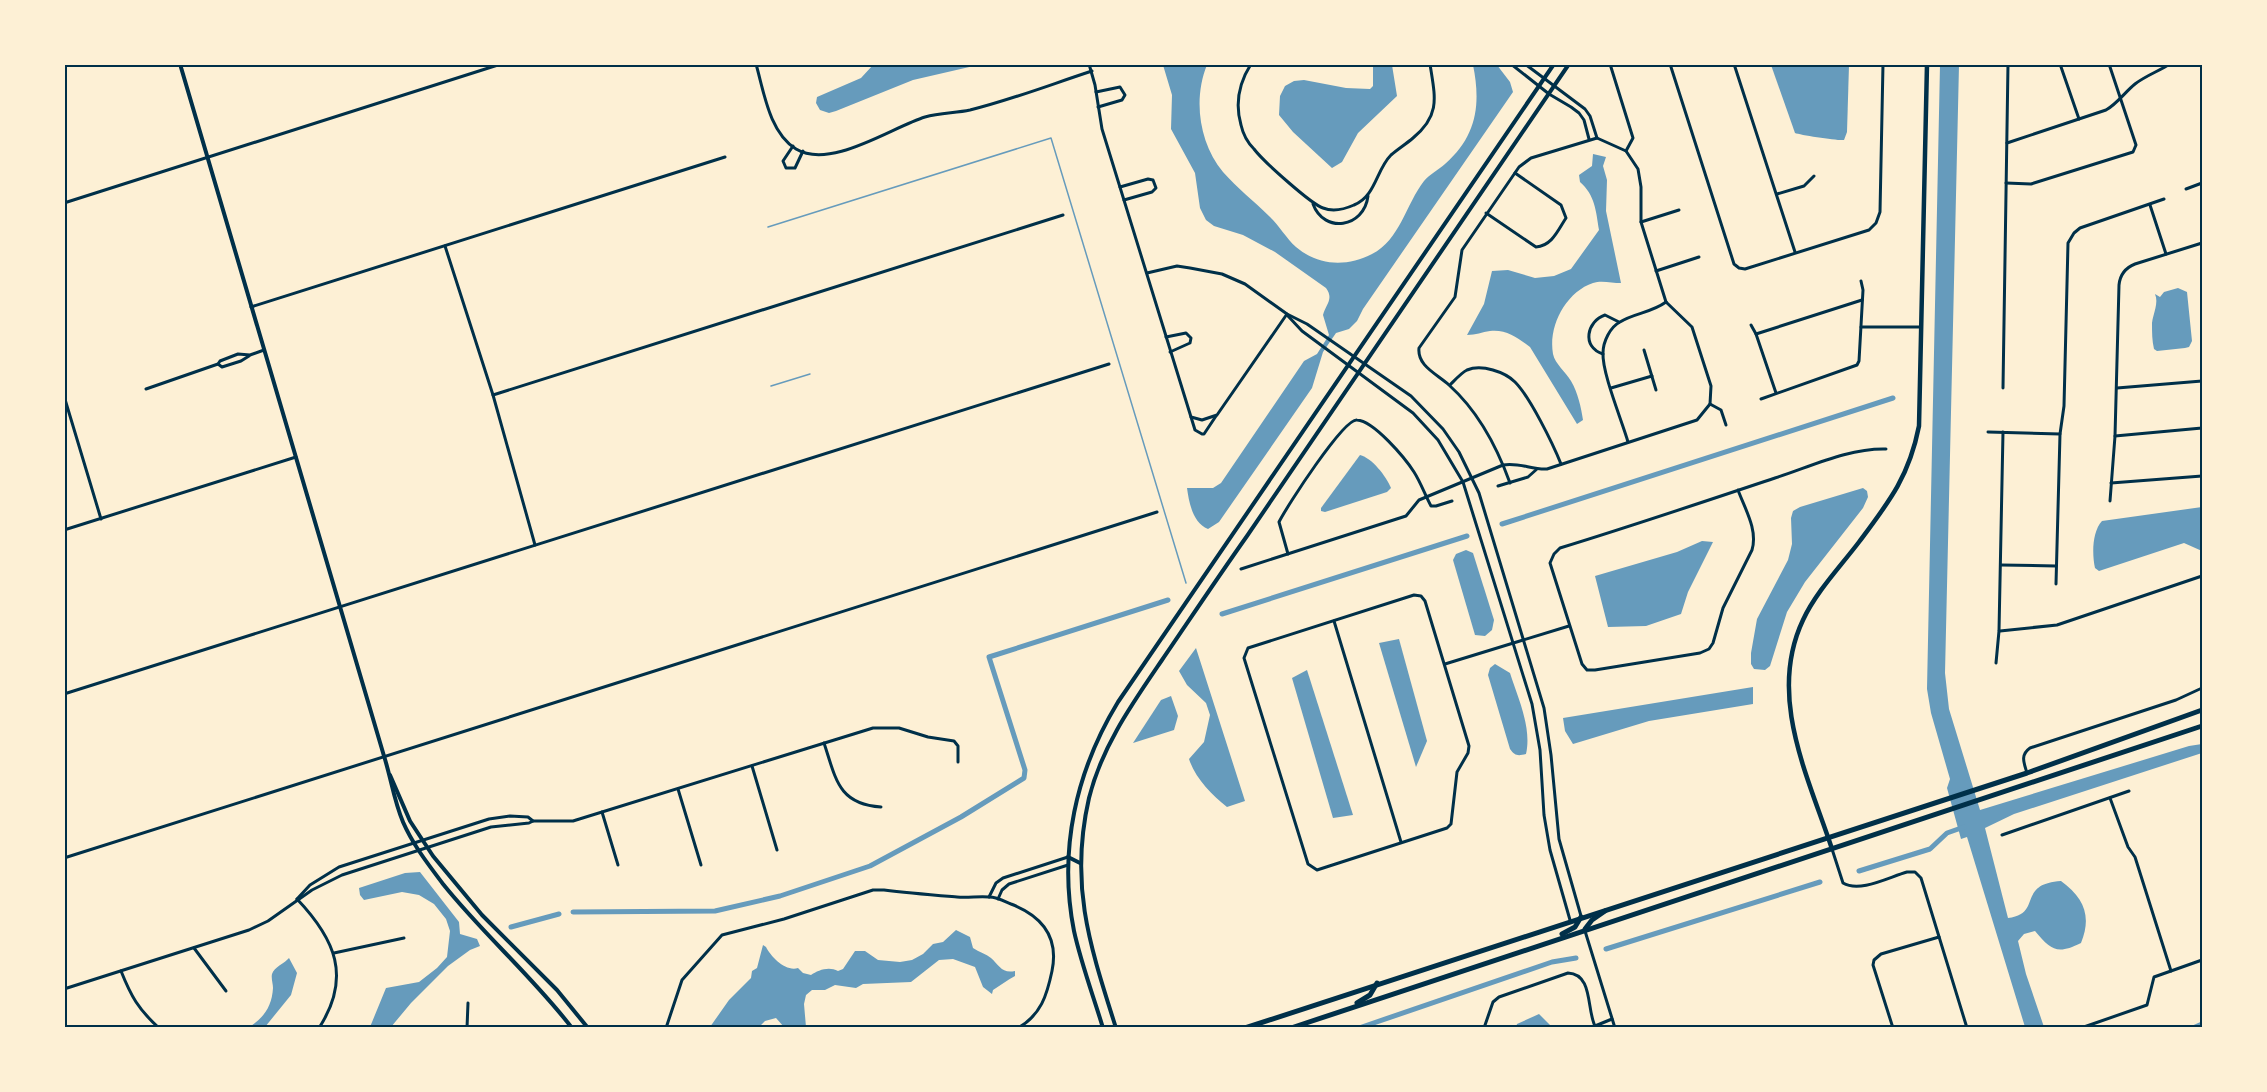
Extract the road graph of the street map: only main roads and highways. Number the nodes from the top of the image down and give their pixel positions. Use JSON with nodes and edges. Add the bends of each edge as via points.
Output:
{"nodes":[{"id":1,"x":1928,"y":64,"type":"edge"},
{"id":2,"x":2202,"y":710,"type":"edge"},
{"id":3,"x":2202,"y":726,"type":"edge"},
{"id":4,"x":1828,"y":837,"type":"junction"},
{"id":5,"x":1832,"y":849,"type":"junction"},
{"id":6,"x":1612,"y":907,"type":"junction"},
{"id":7,"x":1581,"y":917,"type":"junction"},
{"id":8,"x":1585,"y":929,"type":"junction"},
{"id":9,"x":1553,"y":940,"type":"junction"},
{"id":10,"x":1377,"y":983,"type":"junction"},
{"id":11,"x":1351,"y":1008,"type":"junction"},
{"id":12,"x":1245,"y":1028,"type":"edge"},
{"id":13,"x":1291,"y":1028,"type":"edge"}],
"edges":[{"from":1,"to":4,"type":"main road","via":[[1919,426],[1909,467],[1885,508],[1809,610],[1791,653],[1787,697],[1790,720]]},
{"from":2,"to":4,"type":"main road","via":[[2027,773]]},
{"from":3,"to":5,"type":"main road"},
{"from":4,"to":5,"type":"main road"},
{"from":4,"to":6,"type":"main road"},
{"from":5,"to":8,"type":"main road"},
{"from":6,"to":7,"type":"main road"},
{"from":6,"to":8,"type":"main road"},
{"from":7,"to":9,"type":"main road","via":[[1575,927]]},
{"from":7,"to":10,"type":"main road"},
{"from":8,"to":9,"type":"main road"},
{"from":9,"to":11,"type":"main road"},
{"from":10,"to":11,"type":"main road","via":[[1370,995]]},
{"from":10,"to":12,"type":"main road"},
{"from":11,"to":13,"type":"main road"}]}
